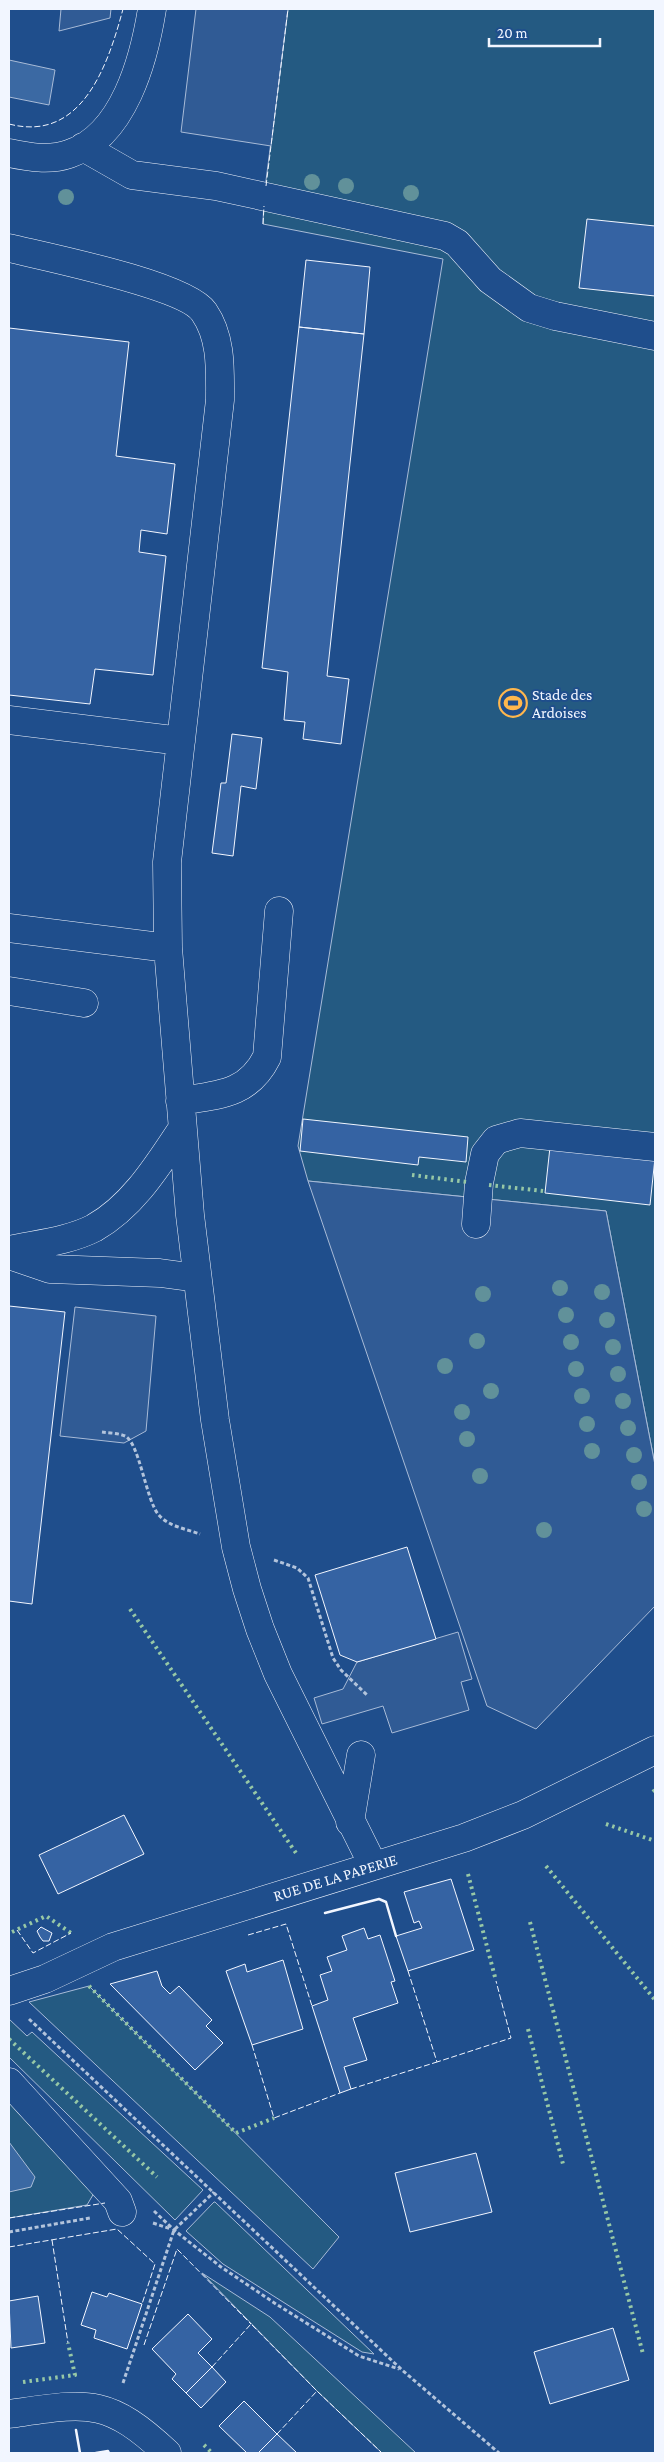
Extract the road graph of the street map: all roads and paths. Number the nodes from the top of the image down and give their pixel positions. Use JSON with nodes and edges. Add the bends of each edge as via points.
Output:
{"nodes":[{"id":1,"x":152,"y":9,"type":"edge"},
{"id":2,"x":90,"y":142,"type":"junction"},
{"id":3,"x":9,"y":153,"type":"edge"},
{"id":4,"x":9,"y":248,"type":"edge"},
{"id":5,"x":655,"y":336,"type":"edge"},
{"id":6,"x":9,"y":720,"type":"edge"},
{"id":7,"x":181,"y":741,"type":"junction"},
{"id":8,"x":279,"y":911,"type":"dead end"},
{"id":9,"x":9,"y":928,"type":"edge"},
{"id":10,"x":168,"y":948,"type":"junction"},
{"id":11,"x":9,"y":991,"type":"edge"},
{"id":12,"x":84,"y":1003,"type":"dead end"},
{"id":13,"x":180,"y":1101,"type":"junction"},
{"id":14,"x":182,"y":1129,"type":"junction"},
{"id":15,"x":655,"y":1147,"type":"edge"},
{"id":16,"x":476,"y":1224,"type":"dead end"},
{"id":17,"x":9,"y":1250,"type":"edge"},
{"id":18,"x":9,"y":1255,"type":"edge"},
{"id":19,"x":197,"y":1278,"type":"junction"},
{"id":20,"x":655,"y":1750,"type":"edge"},
{"id":21,"x":361,"y":1754,"type":"dead end"},
{"id":22,"x":350,"y":1822,"type":"junction"},
{"id":23,"x":372,"y":1865,"type":"junction"},
{"id":24,"x":9,"y":1991,"type":"edge"},
{"id":25,"x":37,"y":2027,"type":"dead end"},
{"id":26,"x":9,"y":2082,"type":"edge"},
{"id":27,"x":214,"y":2192,"type":"junction"},
{"id":28,"x":122,"y":2212,"type":"dead end"},
{"id":29,"x":174,"y":2230,"type":"junction"},
{"id":30,"x":402,"y":2370,"type":"junction"},
{"id":31,"x":110,"y":2411,"type":"junction"},
{"id":32,"x":9,"y":2414,"type":"edge"},
{"id":33,"x":167,"y":2453,"type":"edge"},
{"id":34,"x":498,"y":2453,"type":"edge"}],
"edges":[{"from":1,"to":2,"type":"street","via":[[135,80],[124,103]]},
{"from":2,"to":3,"type":"street","via":[[69,154],[51,158]]},
{"from":2,"to":5,"type":"street","via":[[132,175],[226,188],[446,236],[457,243],[490,280],[529,308]]},
{"from":4,"to":7,"type":"street","via":[[155,285],[182,296],[203,310],[215,330],[220,363],[220,400]]},
{"from":6,"to":7,"type":"street"},
{"from":7,"to":10,"type":"street","via":[[167,862]]},
{"from":8,"to":13,"type":"street","via":[[267,1057],[259,1073],[229,1092]]},
{"from":9,"to":10,"type":"street"},
{"from":10,"to":13,"type":"street"},
{"from":11,"to":12,"type":"street"},
{"from":13,"to":14,"type":"street"},
{"from":14,"to":17,"type":"street","via":[[150,1176],[109,1218],[72,1236]]},
{"from":14,"to":19,"type":"street"},
{"from":15,"to":16,"type":"street","via":[[520,1133],[501,1137],[485,1154]]},
{"from":18,"to":19,"type":"street","via":[[50,1269],[160,1273]]},
{"from":19,"to":22,"type":"street","via":[[221,1455],[236,1547],[247,1589],[278,1674]]},
{"from":20,"to":23,"type":"street","name":"RUE DE LA PAPERIE","via":[[523,1815],[464,1838]]},
{"from":21,"to":22,"type":"street"},
{"from":22,"to":23,"type":"street"},
{"from":23,"to":24,"type":"street","name":"RUE DE LA PAPERIE","via":[[113,1947],[45,1979]]},
{"from":25,"to":27,"type":"path"},
{"from":26,"to":28,"type":"street","via":[[118,2201]]},
{"from":27,"to":29,"type":"path"},
{"from":27,"to":30,"type":"path"},
{"from":29,"to":30,"type":"path","via":[[220,2267],[359,2356]]},
{"from":29,"to":31,"type":"path","via":[[128,2374]]},
{"from":30,"to":34,"type":"path"},
{"from":31,"to":32,"type":"street","via":[[74,2406]]},
{"from":31,"to":33,"type":"street","via":[[128,2420]]}]}
